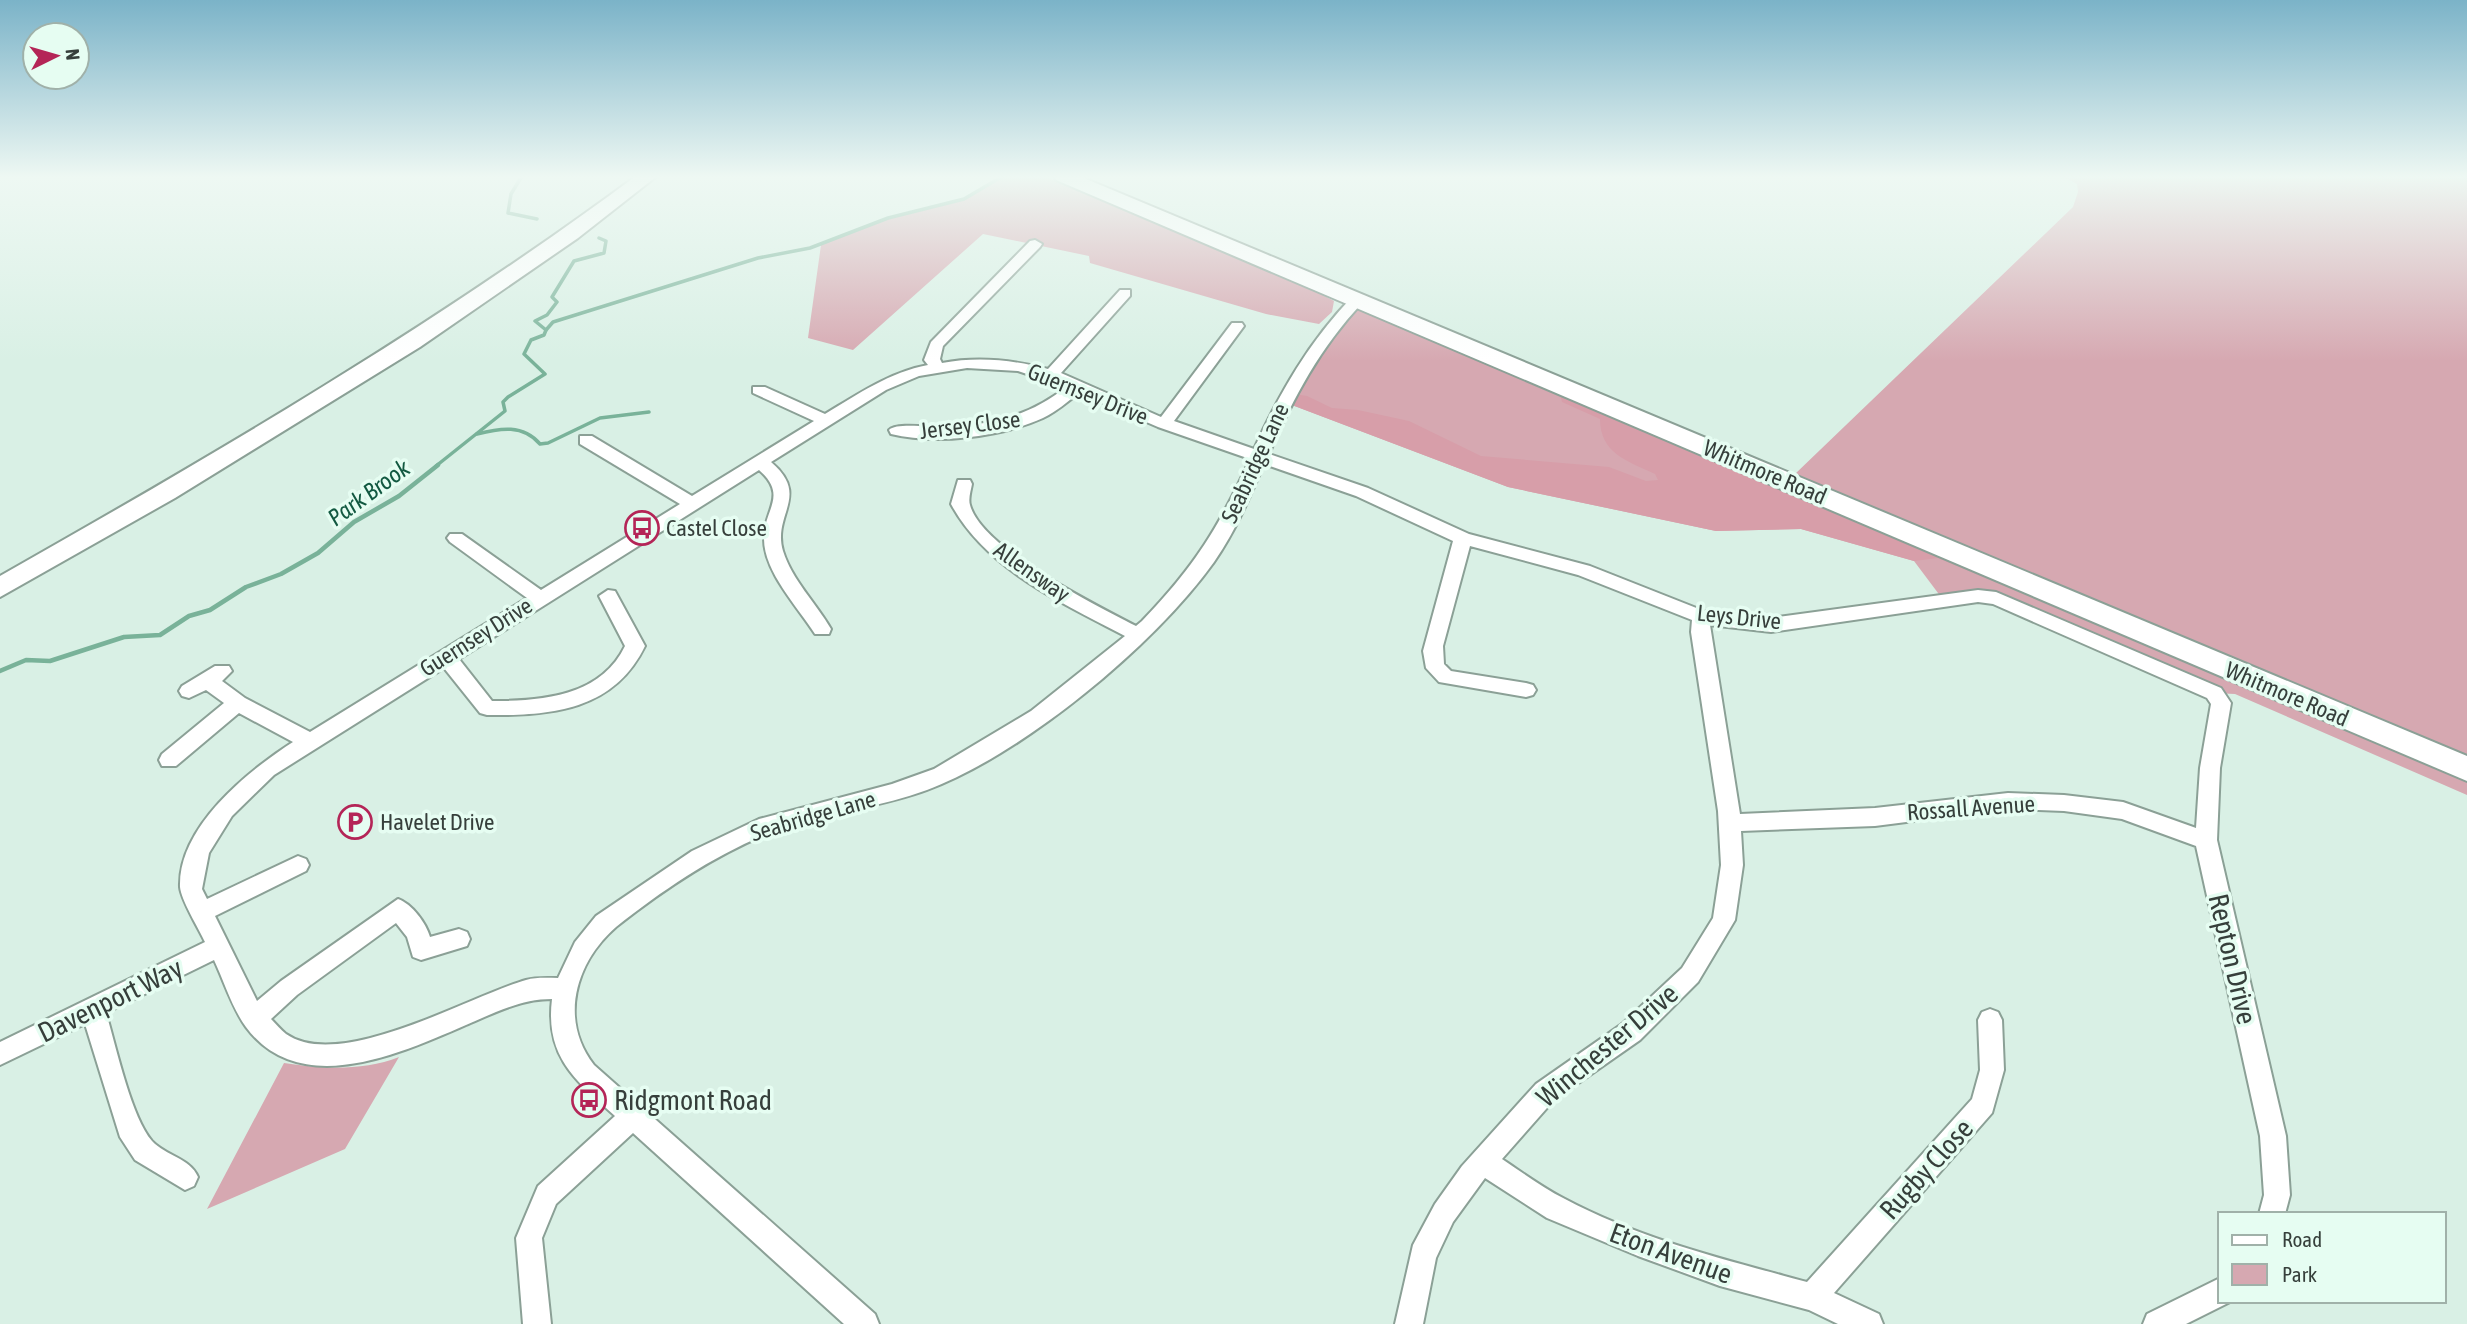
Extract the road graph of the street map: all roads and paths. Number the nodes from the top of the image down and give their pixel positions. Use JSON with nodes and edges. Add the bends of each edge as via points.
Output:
{"nodes":[{"id":1,"x":540,"y":238,"type":"edge"},
{"id":2,"x":565,"y":238,"type":"edge"},
{"id":3,"x":1209,"y":238,"type":"edge"},
{"id":4,"x":1035,"y":244,"type":"dead end"},
{"id":5,"x":1125,"y":293,"type":"dead end"},
{"id":6,"x":1357,"y":300,"type":"junction"},
{"id":7,"x":1237,"y":326,"type":"dead end"},
{"id":8,"x":938,"y":367,"type":"junction"},
{"id":9,"x":1051,"y":375,"type":"junction"},
{"id":10,"x":1076,"y":387,"type":"junction"},
{"id":11,"x":759,"y":390,"type":"dead end"},
{"id":12,"x":826,"y":421,"type":"junction"},
{"id":13,"x":1164,"y":424,"type":"junction"},
{"id":14,"x":897,"y":430,"type":"dead end"},
{"id":15,"x":586,"y":440,"type":"dead end"},
{"id":16,"x":1256,"y":457,"type":"junction"},
{"id":17,"x":760,"y":462,"type":"junction"},
{"id":18,"x":964,"y":484,"type":"dead end"},
{"id":19,"x":691,"y":504,"type":"junction"},
{"id":20,"x":456,"y":538,"type":"dead end"},
{"id":21,"x":1463,"y":538,"type":"junction"},
{"id":22,"x":0,"y":568,"type":"edge"},
{"id":23,"x":0,"y":588,"type":"edge"},
{"id":24,"x":608,"y":596,"type":"dead end"},
{"id":25,"x":540,"y":598,"type":"junction"},
{"id":26,"x":1702,"y":617,"type":"junction"},
{"id":27,"x":822,"y":629,"type":"dead end"},
{"id":28,"x":1138,"y":635,"type":"junction"},
{"id":29,"x":446,"y":656,"type":"junction"},
{"id":30,"x":1526,"y":690,"type":"dead end"},
{"id":31,"x":189,"y":691,"type":"dead end"},
{"id":32,"x":238,"y":703,"type":"junction"},
{"id":33,"x":2221,"y":703,"type":"joint"},
{"id":34,"x":308,"y":741,"type":"junction"},
{"id":35,"x":169,"y":760,"type":"dead end"},
{"id":36,"x":2467,"y":769,"type":"edge"},
{"id":37,"x":1730,"y":823,"type":"junction"},
{"id":38,"x":2206,"y":840,"type":"junction"},
{"id":39,"x":298,"y":864,"type":"dead end"},
{"id":40,"x":202,"y":912,"type":"junction"},
{"id":41,"x":459,"y":939,"type":"dead end"},
{"id":42,"x":219,"y":946,"type":"junction"},
{"id":43,"x":565,"y":988,"type":"junction"},
{"id":44,"x":93,"y":1009,"type":"junction"},
{"id":45,"x":254,"y":1019,"type":"junction"},
{"id":46,"x":1990,"y":1020,"type":"dead end"},
{"id":47,"x":0,"y":1054,"type":"edge"},
{"id":48,"x":631,"y":1118,"type":"junction"},
{"id":49,"x":1483,"y":1162,"type":"junction"},
{"id":50,"x":185,"y":1177,"type":"dead end"},
{"id":51,"x":2273,"y":1212,"type":"edge"},
{"id":52,"x":2218,"y":1293,"type":"edge"},
{"id":53,"x":1812,"y":1297,"type":"junction"},
{"id":54,"x":537,"y":1324,"type":"edge"},
{"id":55,"x":865,"y":1324,"type":"edge"},
{"id":56,"x":1409,"y":1324,"type":"edge"},
{"id":57,"x":1869,"y":1324,"type":"edge"},
{"id":58,"x":2157,"y":1324,"type":"edge"}],
"edges":[{"from":1,"to":22,"type":"highway","via":[[374,349]]},
{"from":2,"to":23,"type":"highway","via":[[440,324],[234,453]]},
{"from":3,"to":6,"type":"highway","name":"Whitmore Road"},
{"from":4,"to":8,"type":"street","via":[[936,345],[932,360]]},
{"from":5,"to":9,"type":"street"},
{"from":6,"to":16,"type":"street","name":"Seabridge Lane","via":[[1296,377]]},
{"from":6,"to":36,"type":"highway","name":"Whitmore Road"},
{"from":7,"to":13,"type":"street"},
{"from":8,"to":9,"type":"street","name":"Guernsey Drive","via":[[995,363]]},
{"from":8,"to":12,"type":"street","name":"Guernsey Drive","via":[[880,387]]},
{"from":9,"to":10,"type":"street","name":"Guernsey Drive"},
{"from":10,"to":13,"type":"street","name":"Guernsey Drive"},
{"from":10,"to":14,"type":"street","name":"Jersey Close","via":[[1034,417],[936,433]]},
{"from":11,"to":12,"type":"street"},
{"from":12,"to":17,"type":"street","name":"Guernsey Drive"},
{"from":13,"to":16,"type":"street","name":"Guernsey Drive"},
{"from":15,"to":19,"type":"street"},
{"from":16,"to":21,"type":"street","name":"Leys Drive","via":[[1362,492]]},
{"from":16,"to":28,"type":"street","name":"Seabridge Lane","via":[[1229,522],[1184,589]]},
{"from":17,"to":19,"type":"street","name":"Guernsey Drive"},
{"from":17,"to":27,"type":"street","via":[[775,472],[782,495],[772,546]]},
{"from":18,"to":28,"type":"street","name":"Allensway","via":[[960,510],[969,526],[1047,585]]},
{"from":19,"to":25,"type":"street","name":"Guernsey Drive"},
{"from":20,"to":25,"type":"street"},
{"from":21,"to":26,"type":"street","name":"Leys Drive","via":[[1584,570]]},
{"from":21,"to":30,"type":"street","via":[[1433,646],[1437,672]]},
{"from":24,"to":29,"type":"street","via":[[635,646],[630,662],[614,681],[580,696],[536,707],[487,708]]},
{"from":25,"to":29,"type":"street","name":"Guernsey Drive"},
{"from":26,"to":33,"type":"street","name":"Leys Drive","via":[[1771,625],[1978,596],[1996,598],[2214,693]]},
{"from":26,"to":37,"type":"street","name":"Winchester Drive","via":[[1700,632]]},
{"from":28,"to":43,"type":"street","name":"Seabridge Lane","via":[[1027,725],[926,783],[769,824],[721,844],[604,923],[575,963]]},
{"from":29,"to":34,"type":"street","name":"Guernsey Drive"},
{"from":31,"to":32,"type":"street","via":[[215,676]]},
{"from":32,"to":34,"type":"street"},
{"from":32,"to":35,"type":"street"},
{"from":33,"to":38,"type":"street","name":"Repton Drive","via":[[2210,768]]},
{"from":34,"to":40,"type":"street","name":"Guernsey Drive","via":[[267,769],[225,810],[198,851],[191,889]]},
{"from":37,"to":38,"type":"street","name":"Rossall Avenue","via":[[1875,817],[2008,801],[2123,811]]},
{"from":37,"to":49,"type":"street","name":"Winchester Drive","via":[[1731,865],[1724,920],[1690,975],[1631,1032],[1545,1092]]},
{"from":38,"to":51,"type":"street","name":"Repton Drive","via":[[2273,1136],[2277,1195]]},
{"from":39,"to":40,"type":"street"},
{"from":40,"to":42,"type":"street","name":"Guernsey Drive"},
{"from":41,"to":45,"type":"street","via":[[421,950],[418,933],[398,909]]},
{"from":42,"to":44,"type":"street","name":"Davenport Way"},
{"from":42,"to":45,"type":"street","name":"Guernsey Drive"},
{"from":43,"to":45,"type":"street","name":"Guernsey Drive","via":[[530,989],[374,1050],[297,1051],[261,1030]]},
{"from":43,"to":48,"type":"street","name":"Seabridge Lane","via":[[563,1024],[568,1048],[584,1073]]},
{"from":44,"to":47,"type":"street","name":"Davenport Way"},
{"from":44,"to":50,"type":"street","via":[[129,1128],[144,1151]]},
{"from":46,"to":53,"type":"street","name":"Rugby Close","via":[[1992,1070],[1983,1105]]},
{"from":48,"to":54,"type":"street","via":[[547,1195],[529,1238]]},
{"from":48,"to":55,"type":"street","name":"Seabridge Lane"},
{"from":49,"to":53,"type":"street","name":"Eton Avenue","via":[[1556,1209],[1638,1243]]},
{"from":49,"to":56,"type":"street","name":"Winchester Drive","via":[[1444,1213],[1423,1255]]},
{"from":52,"to":58,"type":"street"},
{"from":53,"to":57,"type":"street","name":"Eton Avenue"}]}
